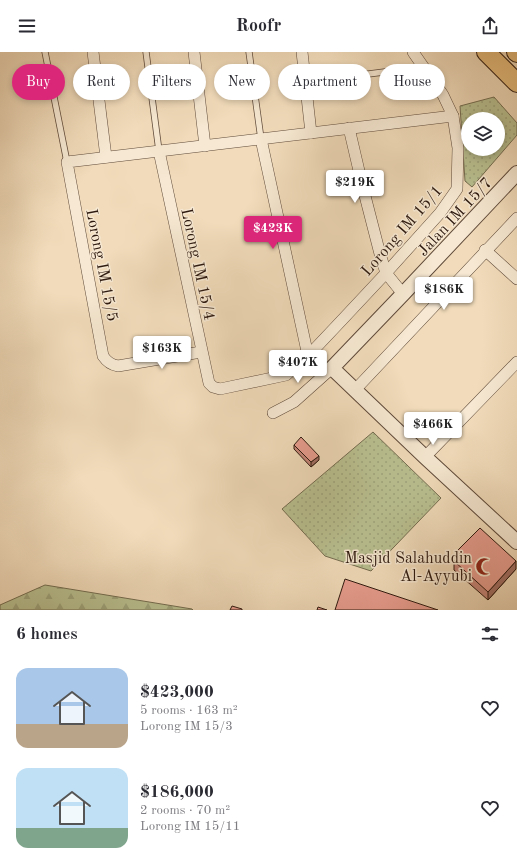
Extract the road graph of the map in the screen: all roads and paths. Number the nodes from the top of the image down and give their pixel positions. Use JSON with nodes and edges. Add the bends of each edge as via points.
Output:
{"nodes":[{"id":1,"x":45,"y":52,"type":"edge"},
{"id":2,"x":93,"y":52,"type":"edge"},
{"id":3,"x":146,"y":52,"type":"edge"},
{"id":4,"x":194,"y":52,"type":"edge"},
{"id":5,"x":249,"y":52,"type":"edge"},
{"id":6,"x":302,"y":52,"type":"edge"},
{"id":7,"x":413,"y":52,"type":"edge"},
{"id":8,"x":486,"y":52,"type":"edge"},
{"id":9,"x":304,"y":64,"type":"edge"},
{"id":10,"x":422,"y":64,"type":"edge"},
{"id":11,"x":517,"y":82,"type":"edge"},
{"id":12,"x":445,"y":99,"type":"edge"},
{"id":13,"x":308,"y":100,"type":"edge"},
{"id":14,"x":453,"y":116,"type":"junction"},
{"id":15,"x":349,"y":128,"type":"junction"},
{"id":16,"x":311,"y":133,"type":"junction"},
{"id":17,"x":261,"y":139,"type":"junction"},
{"id":18,"x":205,"y":146,"type":"junction"},
{"id":19,"x":159,"y":151,"type":"junction"},
{"id":20,"x":106,"y":157,"type":"junction"},
{"id":21,"x":67,"y":162,"type":"junction"},
{"id":22,"x":517,"y":173,"type":"edge"},
{"id":23,"x":517,"y":218,"type":"edge"},
{"id":24,"x":485,"y":250,"type":"junction"},
{"id":25,"x":386,"y":273,"type":"junction"},
{"id":26,"x":517,"y":279,"type":"edge"},
{"id":27,"x":404,"y":294,"type":"junction"},
{"id":28,"x":202,"y":352,"type":"junction"},
{"id":29,"x":308,"y":356,"type":"junction"},
{"id":30,"x":517,"y":362,"type":"edge"},
{"id":31,"x":332,"y":368,"type":"junction"},
{"id":32,"x":209,"y":383,"type":"joint"},
{"id":33,"x":355,"y":390,"type":"junction"},
{"id":34,"x":273,"y":413,"type":"dead end"},
{"id":35,"x":425,"y":457,"type":"junction"},
{"id":36,"x":517,"y":542,"type":"edge"}],
"edges":[{"from":1,"to":21,"type":"lane"},
{"from":2,"to":20,"type":"street"},
{"from":3,"to":19,"type":"lane"},
{"from":4,"to":18,"type":"street"},
{"from":5,"to":17,"type":"lane"},
{"from":6,"to":9,"type":"street"},
{"from":7,"to":10,"type":"street","name":"Lorong IM 15/1"},
{"from":8,"to":11,"type":"main road"},
{"from":12,"to":14,"type":"street","name":"Lorong IM 15/1"},
{"from":13,"to":16,"type":"street"},
{"from":14,"to":15,"type":"street"},
{"from":14,"to":25,"type":"street","name":"Lorong IM 15/1","via":[[458,148],[457,189],[440,213]]},
{"from":15,"to":16,"type":"street"},
{"from":15,"to":25,"type":"street"},
{"from":16,"to":17,"type":"street"},
{"from":17,"to":18,"type":"street"},
{"from":17,"to":29,"type":"street"},
{"from":18,"to":19,"type":"street"},
{"from":19,"to":20,"type":"street"},
{"from":19,"to":28,"type":"street","name":"Lorong IM 15/4"},
{"from":20,"to":21,"type":"street"},
{"from":21,"to":28,"type":"street","name":"Lorong IM 15/5","via":[[105,359],[110,364],[118,366]]},
{"from":22,"to":27,"type":"street","name":"Jalan IM 15/7"},
{"from":23,"to":24,"type":"street"},
{"from":24,"to":26,"type":"street"},
{"from":24,"to":33,"type":"street"},
{"from":25,"to":27,"type":"street"},
{"from":25,"to":29,"type":"street","name":"Lorong IM 15/1"},
{"from":27,"to":31,"type":"street","name":"Jalan IM 15/7"},
{"from":28,"to":32,"type":"street","name":"Lorong IM 15/4"},
{"from":29,"to":32,"type":"street","name":"Lorong IM 15/1","via":[[286,375],[220,389]]},
{"from":30,"to":35,"type":"street"},
{"from":31,"to":33,"type":"street"},
{"from":31,"to":34,"type":"street","name":"Jalan IM 15/7","via":[[294,402]]},
{"from":33,"to":35,"type":"street"},
{"from":35,"to":36,"type":"street"}]}
